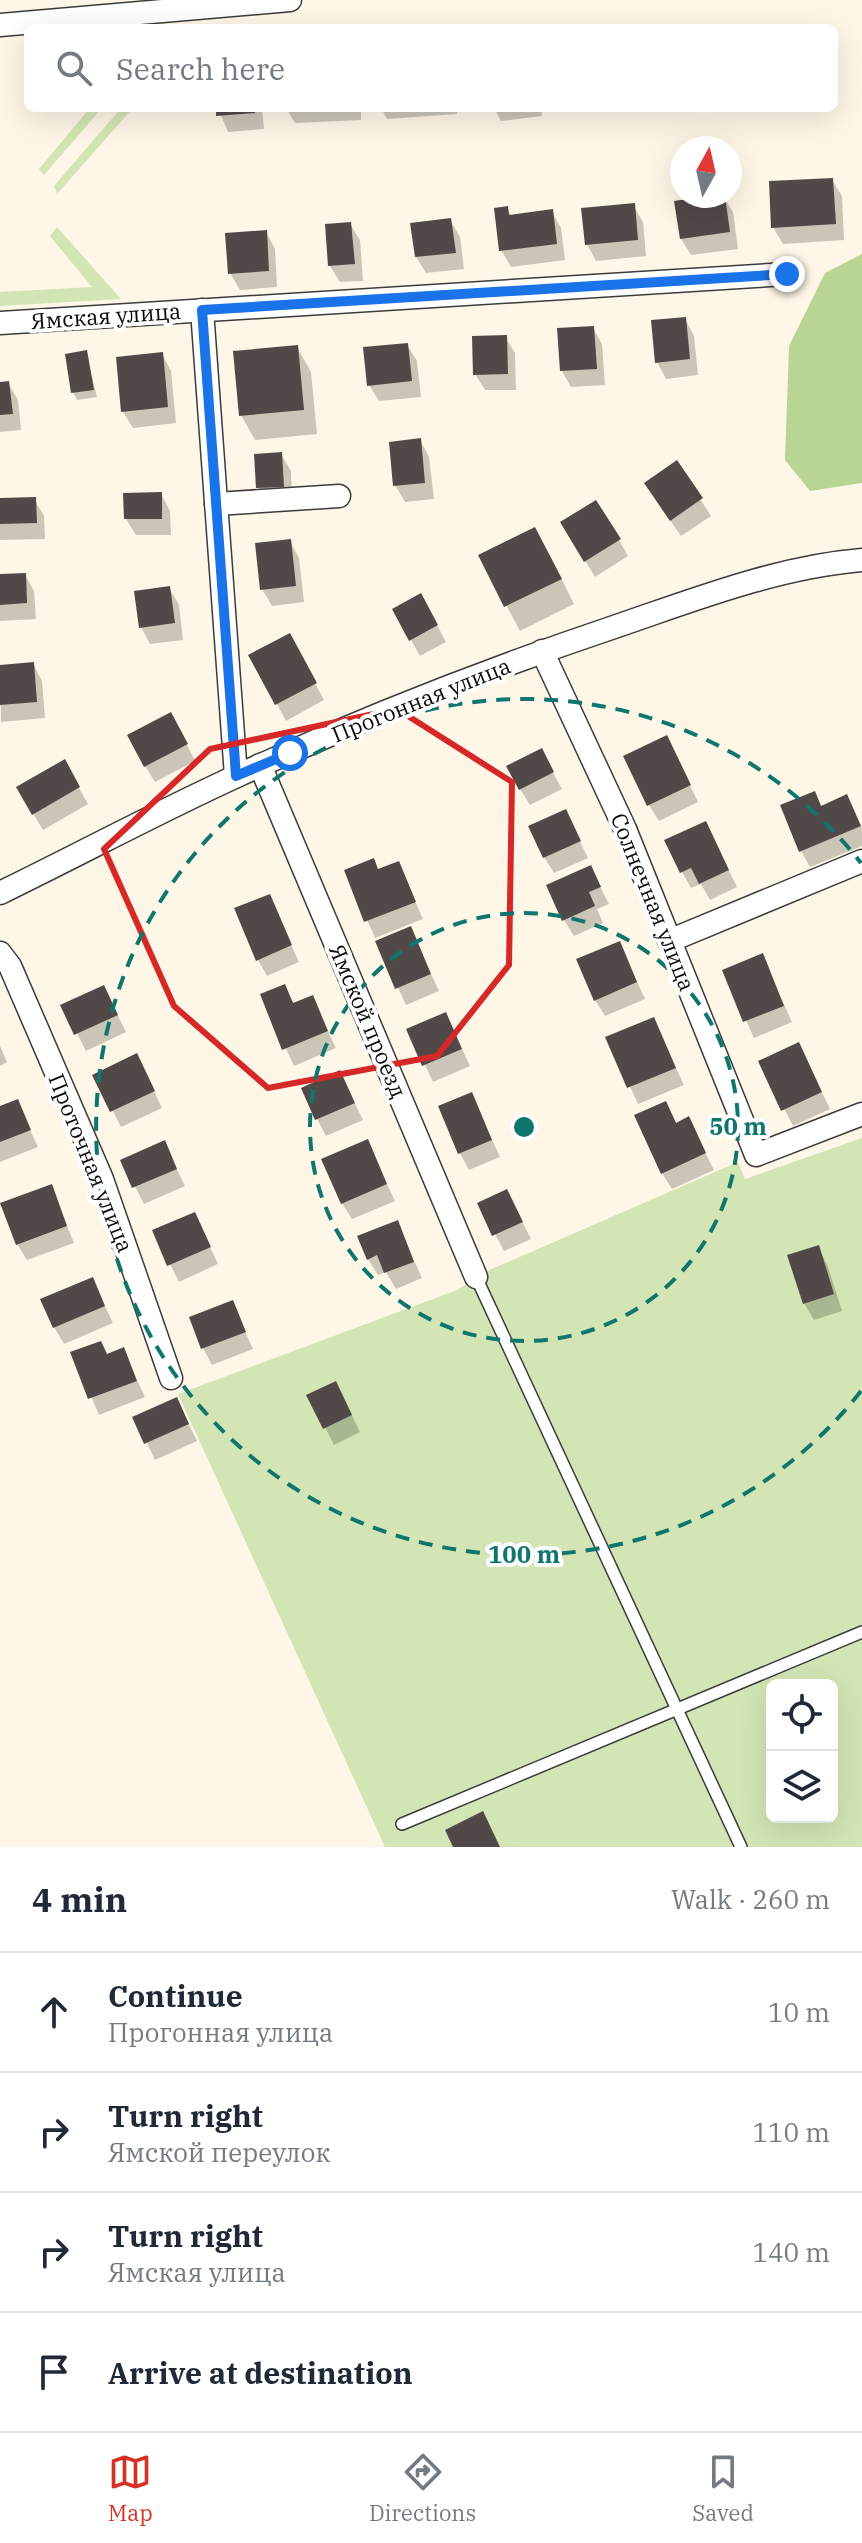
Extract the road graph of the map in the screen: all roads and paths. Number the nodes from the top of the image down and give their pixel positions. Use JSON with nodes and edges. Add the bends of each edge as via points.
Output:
{"nodes":[{"id":1,"x":290,"y":0,"type":"edge"},
{"id":2,"x":0,"y":25,"type":"edge"},
{"id":3,"x":787,"y":274,"type":"dead end"},
{"id":4,"x":202,"y":310,"type":"junction"},
{"id":5,"x":0,"y":323,"type":"edge"},
{"id":6,"x":339,"y":496,"type":"dead end"},
{"id":7,"x":216,"y":504,"type":"junction"},
{"id":8,"x":862,"y":560,"type":"edge"},
{"id":9,"x":542,"y":651,"type":"junction"},
{"id":10,"x":260,"y":765,"type":"junction"},
{"id":11,"x":236,"y":776,"type":"junction"},
{"id":12,"x":862,"y":861,"type":"edge"},
{"id":13,"x":0,"y":893,"type":"edge"},
{"id":14,"x":669,"y":941,"type":"junction"},
{"id":15,"x":0,"y":953,"type":"edge"},
{"id":16,"x":862,"y":1114,"type":"edge"},
{"id":17,"x":476,"y":1277,"type":"joint"},
{"id":18,"x":171,"y":1378,"type":"dead end"},
{"id":19,"x":862,"y":1632,"type":"edge"},
{"id":20,"x":677,"y":1708,"type":"junction"},
{"id":21,"x":402,"y":1824,"type":"dead end"},
{"id":22,"x":741,"y":1847,"type":"edge"}],
"edges":[{"from":1,"to":2,"type":"street"},
{"from":3,"to":4,"type":"street","name":"Ямская улица"},
{"from":4,"to":5,"type":"street","name":"Ямская улица"},
{"from":4,"to":7,"type":"street"},
{"from":6,"to":7,"type":"street"},
{"from":7,"to":11,"type":"street"},
{"from":8,"to":9,"type":"street","name":"Прогонная улица","via":[[779,575]]},
{"from":9,"to":10,"type":"street","name":"Прогонная улица"},
{"from":9,"to":14,"type":"street","name":"Солнечная улица","via":[[625,829]]},
{"from":10,"to":11,"type":"street","name":"Прогонная улица"},
{"from":10,"to":17,"type":"street","name":"Ямской проезд"},
{"from":11,"to":13,"type":"street","name":"Прогонная улица"},
{"from":12,"to":14,"type":"street"},
{"from":14,"to":16,"type":"street","name":"Солнечная улица","via":[[756,1155]]},
{"from":15,"to":18,"type":"street","name":"Проточная улица","via":[[102,1179]]},
{"from":17,"to":20,"type":"lane"},
{"from":19,"to":20,"type":"lane"},
{"from":20,"to":21,"type":"lane"},
{"from":20,"to":22,"type":"lane"}]}
